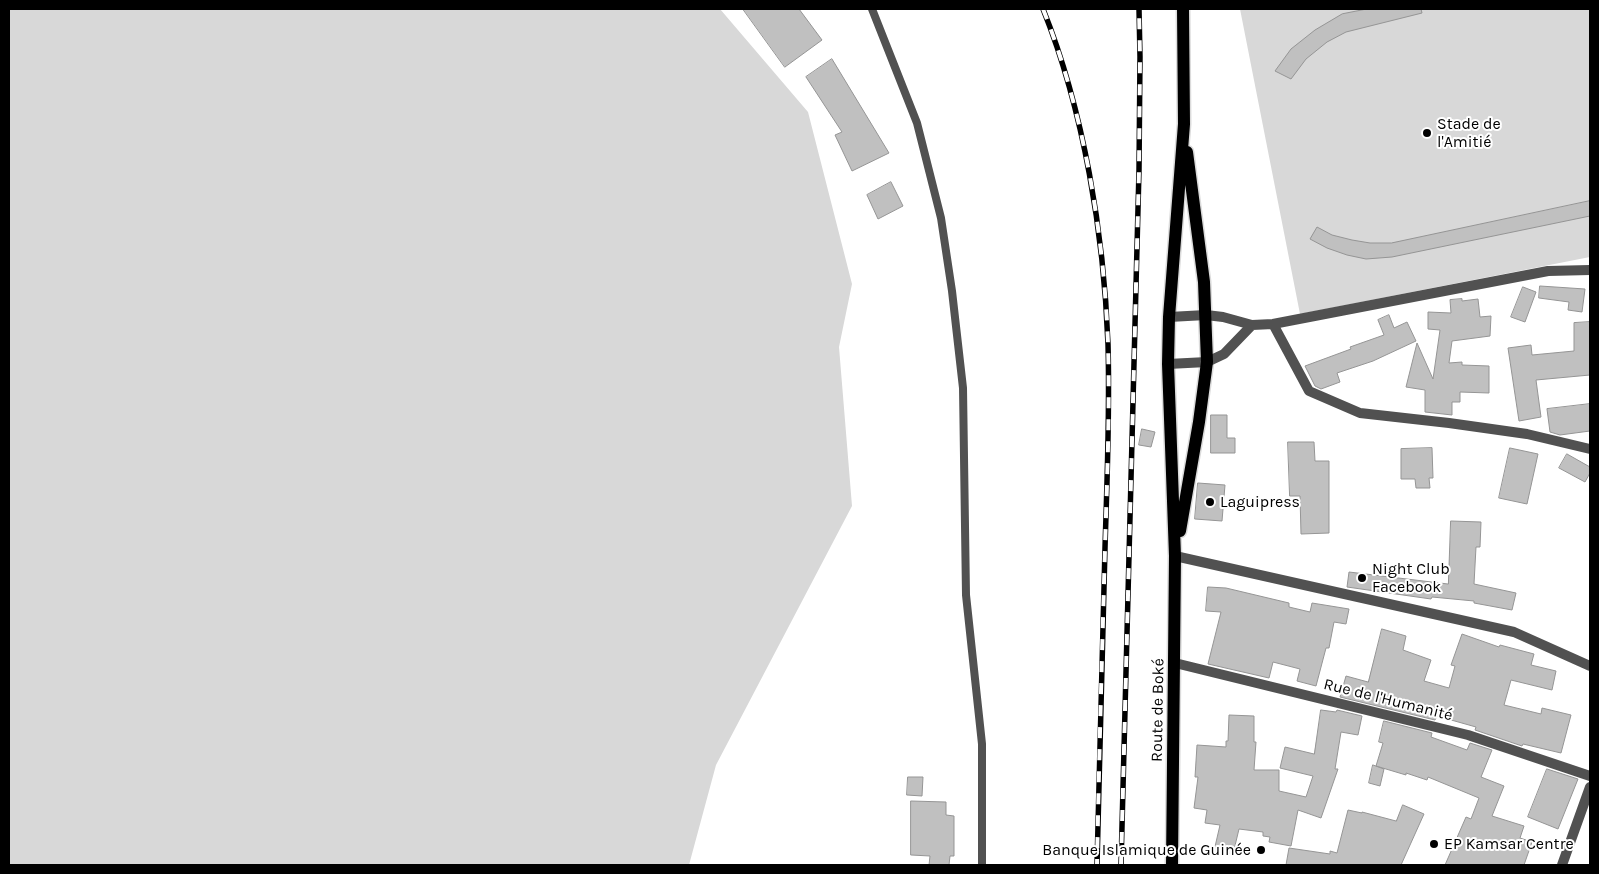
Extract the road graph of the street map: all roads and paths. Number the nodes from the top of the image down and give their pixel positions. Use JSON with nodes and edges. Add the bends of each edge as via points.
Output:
{"nodes":[{"id":1,"x":872,"y":9,"type":"edge"},
{"id":2,"x":1183,"y":9,"type":"edge"},
{"id":3,"x":1184,"y":124,"type":"junction"},
{"id":4,"x":1590,"y":270,"type":"edge"},
{"id":5,"x":1206,"y":315,"type":"junction"},
{"id":6,"x":1170,"y":317,"type":"junction"},
{"id":7,"x":1273,"y":324,"type":"junction"},
{"id":8,"x":1252,"y":325,"type":"junction"},
{"id":9,"x":1208,"y":362,"type":"junction"},
{"id":10,"x":1168,"y":364,"type":"junction"},
{"id":11,"x":1590,"y":449,"type":"edge"},
{"id":12,"x":1175,"y":556,"type":"junction"},
{"id":13,"x":1175,"y":663,"type":"junction"},
{"id":14,"x":1590,"y":666,"type":"edge"},
{"id":15,"x":1590,"y":776,"type":"edge"},
{"id":16,"x":1590,"y":787,"type":"edge"},
{"id":17,"x":982,"y":865,"type":"edge"},
{"id":18,"x":1172,"y":865,"type":"edge"},
{"id":19,"x":1562,"y":865,"type":"edge"}],
"edges":[{"from":1,"to":17,"type":"lane","via":[[917,123],[941,218],[952,291],[962,388],[966,595],[982,744]]},
{"from":2,"to":3,"type":"main road"},
{"from":3,"to":5,"type":"main road"},
{"from":3,"to":6,"type":"main road"},
{"from":4,"to":7,"type":"street","via":[[1548,271]]},
{"from":5,"to":6,"type":"street"},
{"from":5,"to":8,"type":"street"},
{"from":5,"to":9,"type":"main road"},
{"from":6,"to":10,"type":"main road"},
{"from":7,"to":8,"type":"street"},
{"from":7,"to":11,"type":"street","via":[[1309,391],[1360,413],[1528,434]]},
{"from":8,"to":9,"type":"street","via":[[1224,354]]},
{"from":9,"to":10,"type":"street"},
{"from":9,"to":12,"type":"main road"},
{"from":10,"to":12,"type":"main road"},
{"from":12,"to":13,"type":"main road","name":"Route de Boké"},
{"from":12,"to":14,"type":"street","via":[[1514,632]]},
{"from":13,"to":15,"type":"street","name":"Rue de l'Humanité","via":[[1468,735]]},
{"from":13,"to":18,"type":"main road","name":"Route de Boké"},
{"from":16,"to":19,"type":"street"}]}
